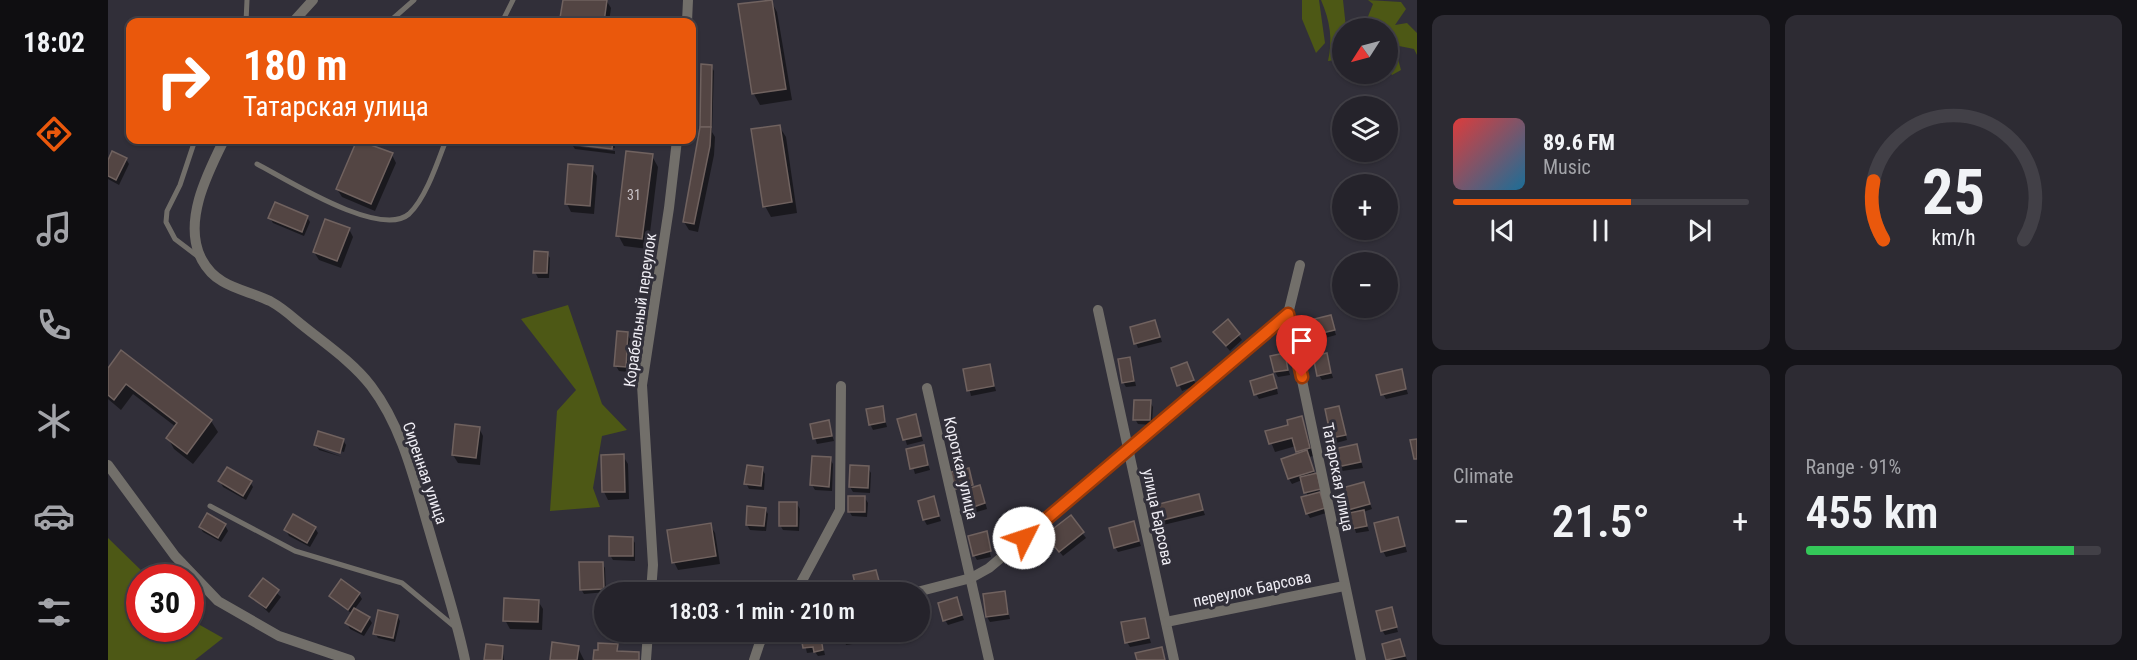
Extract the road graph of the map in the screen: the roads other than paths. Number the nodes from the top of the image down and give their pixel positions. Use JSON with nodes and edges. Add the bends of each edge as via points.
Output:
{"nodes":[{"id":1,"x":247,"y":0,"type":"edge"},
{"id":2,"x":313,"y":0,"type":"edge"},
{"id":3,"x":414,"y":0,"type":"edge"},
{"id":4,"x":513,"y":0,"type":"edge"},
{"id":5,"x":688,"y":0,"type":"edge"},
{"id":6,"x":246,"y":18,"type":"edge"},
{"id":7,"x":297,"y":18,"type":"edge"},
{"id":8,"x":394,"y":18,"type":"edge"},
{"id":9,"x":504,"y":18,"type":"edge"},
{"id":10,"x":687,"y":18,"type":"edge"},
{"id":11,"x":194,"y":144,"type":"edge"},
{"id":12,"x":222,"y":144,"type":"edge"},
{"id":13,"x":444,"y":144,"type":"edge"},
{"id":14,"x":676,"y":144,"type":"edge"},
{"id":15,"x":257,"y":164,"type":"dead end"},
{"id":16,"x":201,"y":259,"type":"junction"},
{"id":17,"x":1300,"y":265,"type":"dead end"},
{"id":18,"x":1098,"y":310,"type":"dead end"},
{"id":19,"x":1288,"y":314,"type":"junction"},
{"id":20,"x":841,"y":386,"type":"dead end"},
{"id":21,"x":927,"y":388,"type":"dead end"},
{"id":22,"x":1128,"y":450,"type":"junction"},
{"id":23,"x":108,"y":465,"type":"edge"},
{"id":24,"x":210,"y":506,"type":"dead end"},
{"id":25,"x":971,"y":578,"type":"junction"},
{"id":26,"x":652,"y":582,"type":"edge"},
{"id":27,"x":801,"y":582,"type":"edge"},
{"id":28,"x":1344,"y":586,"type":"junction"},
{"id":29,"x":930,"y":589,"type":"edge"},
{"id":30,"x":1166,"y":622,"type":"junction"},
{"id":31,"x":459,"y":630,"type":"junction"},
{"id":32,"x":647,"y":642,"type":"edge"},
{"id":33,"x":760,"y":642,"type":"edge"},
{"id":34,"x":350,"y":660,"type":"edge"},
{"id":35,"x":465,"y":660,"type":"edge"},
{"id":36,"x":646,"y":660,"type":"edge"},
{"id":37,"x":754,"y":660,"type":"edge"},
{"id":38,"x":989,"y":660,"type":"edge"},
{"id":39,"x":1173,"y":660,"type":"edge"},
{"id":40,"x":1361,"y":660,"type":"edge"}],
"edges":[{"from":1,"to":6,"type":"lane"},
{"from":2,"to":7,"type":"street"},
{"from":3,"to":8,"type":"lane"},
{"from":4,"to":9,"type":"lane"},
{"from":5,"to":10,"type":"street"},
{"from":11,"to":16,"type":"lane","via":[[180,185],[166,211],[166,222],[175,239]]},
{"from":12,"to":16,"type":"street","via":[[196,211],[196,245]]},
{"from":13,"to":15,"type":"lane","via":[[409,214],[392,220],[355,214]]},
{"from":14,"to":26,"type":"street","name":"Корабельный переулок","via":[[642,385]]},
{"from":16,"to":31,"type":"street","name":"Сиренная улица","via":[[222,282],[270,301],[291,315],[346,360],[383,403],[406,453]]},
{"from":17,"to":19,"type":"street","name":"Татарская улица"},
{"from":18,"to":22,"type":"street","name":"улица Барсова"},
{"from":19,"to":22,"type":"street"},
{"from":19,"to":28,"type":"street","name":"Татарская улица"},
{"from":20,"to":27,"type":"street","via":[[840,510]]},
{"from":21,"to":25,"type":"street","name":"Короткая улица"},
{"from":22,"to":25,"type":"street","via":[[989,568]]},
{"from":22,"to":30,"type":"street","name":"улица Барсова"},
{"from":23,"to":34,"type":"street","via":[[175,556],[218,601],[279,636]]},
{"from":24,"to":31,"type":"lane","via":[[295,551],[402,583]]},
{"from":25,"to":29,"type":"street"},
{"from":25,"to":38,"type":"street","name":"Короткая улица"},
{"from":28,"to":30,"type":"street","name":"переулок Барсова"},
{"from":28,"to":40,"type":"street","name":"Татарская улица"},
{"from":30,"to":39,"type":"street","name":"улица Барсова"},
{"from":31,"to":35,"type":"street","name":"Сиренная улица"},
{"from":32,"to":36,"type":"street"},
{"from":33,"to":37,"type":"street"}]}
